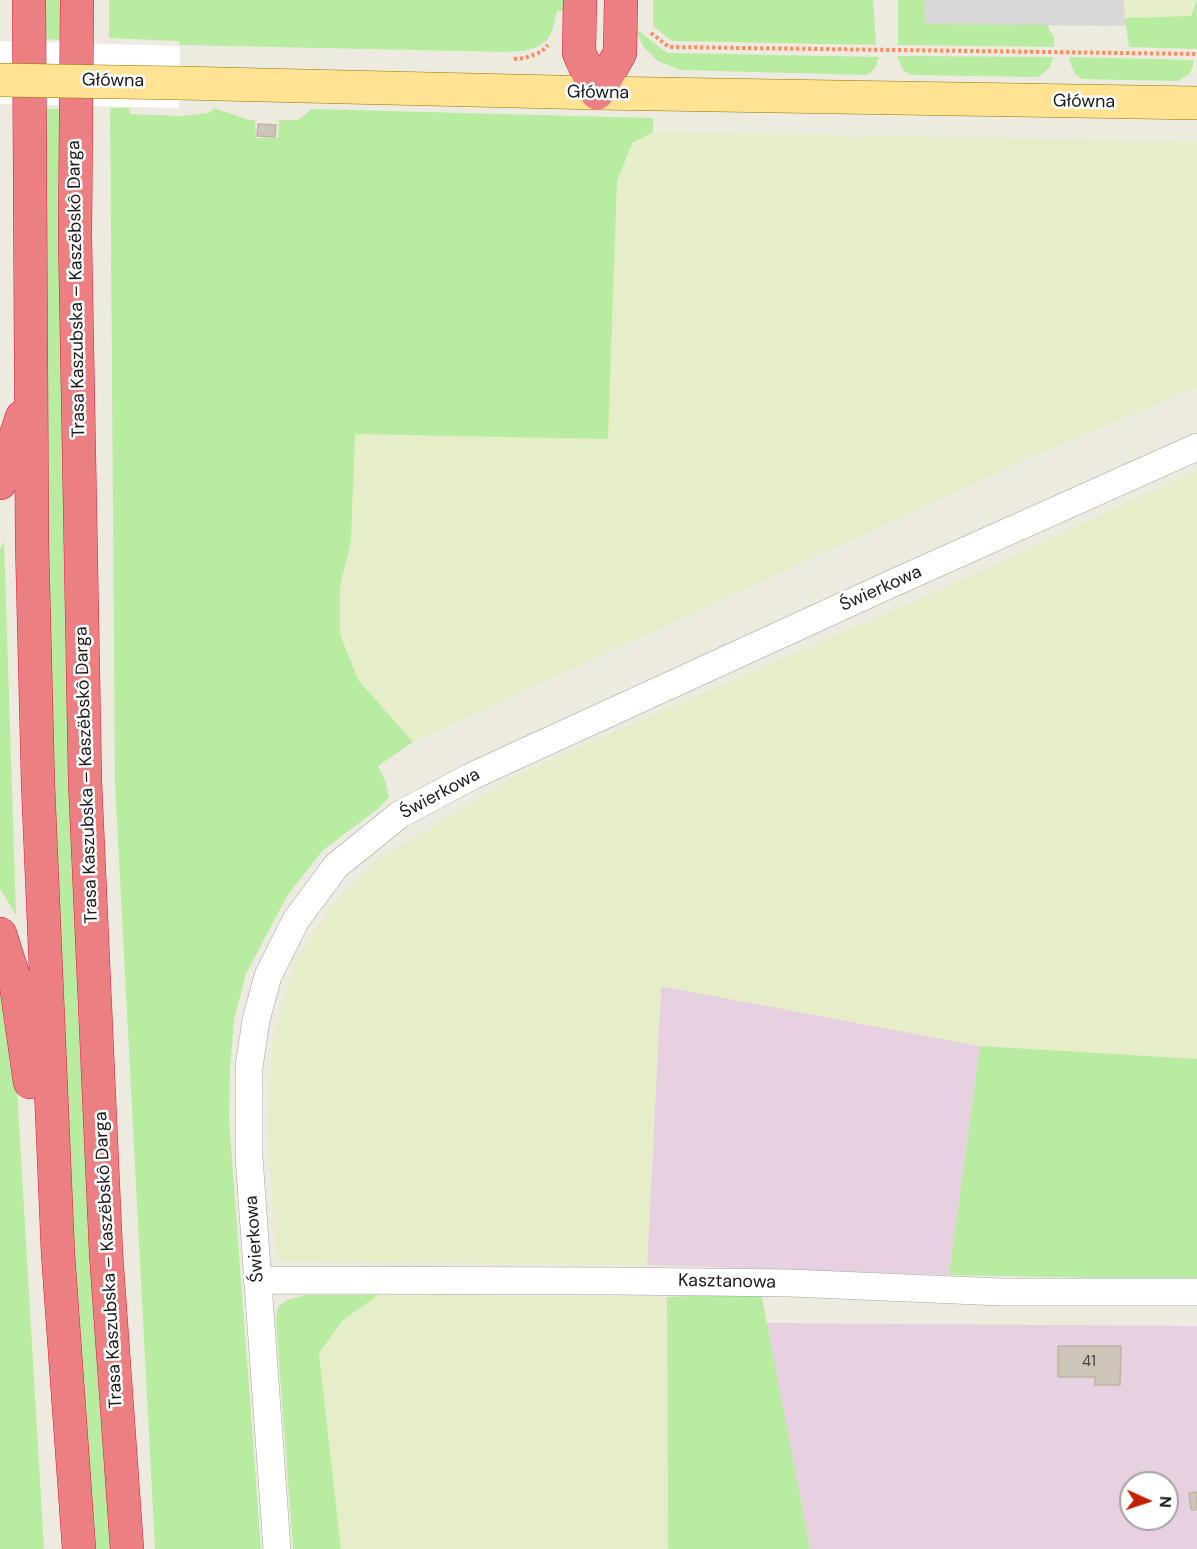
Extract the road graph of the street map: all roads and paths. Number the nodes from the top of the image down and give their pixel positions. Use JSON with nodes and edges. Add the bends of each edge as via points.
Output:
{"nodes":[{"id":1,"x":29,"y":0,"type":"edge"},
{"id":2,"x":77,"y":0,"type":"edge"},
{"id":3,"x":580,"y":0,"type":"edge"},
{"id":4,"x":621,"y":0,"type":"edge"},
{"id":5,"x":646,"y":29,"type":"dead end"},
{"id":6,"x":551,"y":43,"type":"dead end"},
{"id":7,"x":1197,"y":54,"type":"edge"},
{"id":8,"x":510,"y":60,"type":"dead end"},
{"id":9,"x":0,"y":80,"type":"edge"},
{"id":10,"x":597,"y":93,"type":"junction"},
{"id":11,"x":1197,"y":103,"type":"edge"},
{"id":12,"x":30,"y":392,"type":"junction"},
{"id":13,"x":1197,"y":447,"type":"edge"},
{"id":14,"x":0,"y":483,"type":"edge"},
{"id":15,"x":0,"y":934,"type":"edge"},
{"id":16,"x":58,"y":1254,"type":"junction"},
{"id":17,"x":258,"y":1280,"type":"junction"},
{"id":18,"x":1197,"y":1292,"type":"edge"},
{"id":19,"x":79,"y":1549,"type":"edge"},
{"id":20,"x":127,"y":1549,"type":"edge"},
{"id":21,"x":277,"y":1549,"type":"edge"}],
"edges":[{"from":1,"to":12,"type":"highway"},
{"from":2,"to":20,"type":"highway","name":"Trasa Kaszubska – Kaszëbskô Darga","via":[[75,236],[86,781],[106,1253]]},
{"from":3,"to":10,"type":"highway","via":[[579,53]]},
{"from":4,"to":10,"type":"highway","via":[[620,53]]},
{"from":5,"to":7,"type":"path","via":[[669,47]]},
{"from":6,"to":8,"type":"path","via":[[541,52]]},
{"from":9,"to":10,"type":"main road","name":"Główna","bridge":true},
{"from":10,"to":11,"type":"main road","name":"Główna"},
{"from":12,"to":14,"type":"highway"},
{"from":12,"to":16,"type":"highway","via":[[38,784]]},
{"from":13,"to":17,"type":"street","name":"Świerkowa","via":[[472,776],[399,815],[336,866],[296,920],[268,976],[256,1020],[248,1113]]},
{"from":15,"to":16,"type":"highway","via":[[16,984]]},
{"from":16,"to":19,"type":"highway"},
{"from":17,"to":18,"type":"street","name":"Kasztanowa","via":[[651,1281],[1001,1292]]},
{"from":17,"to":21,"type":"street","name":"Świerkowa"}]}
